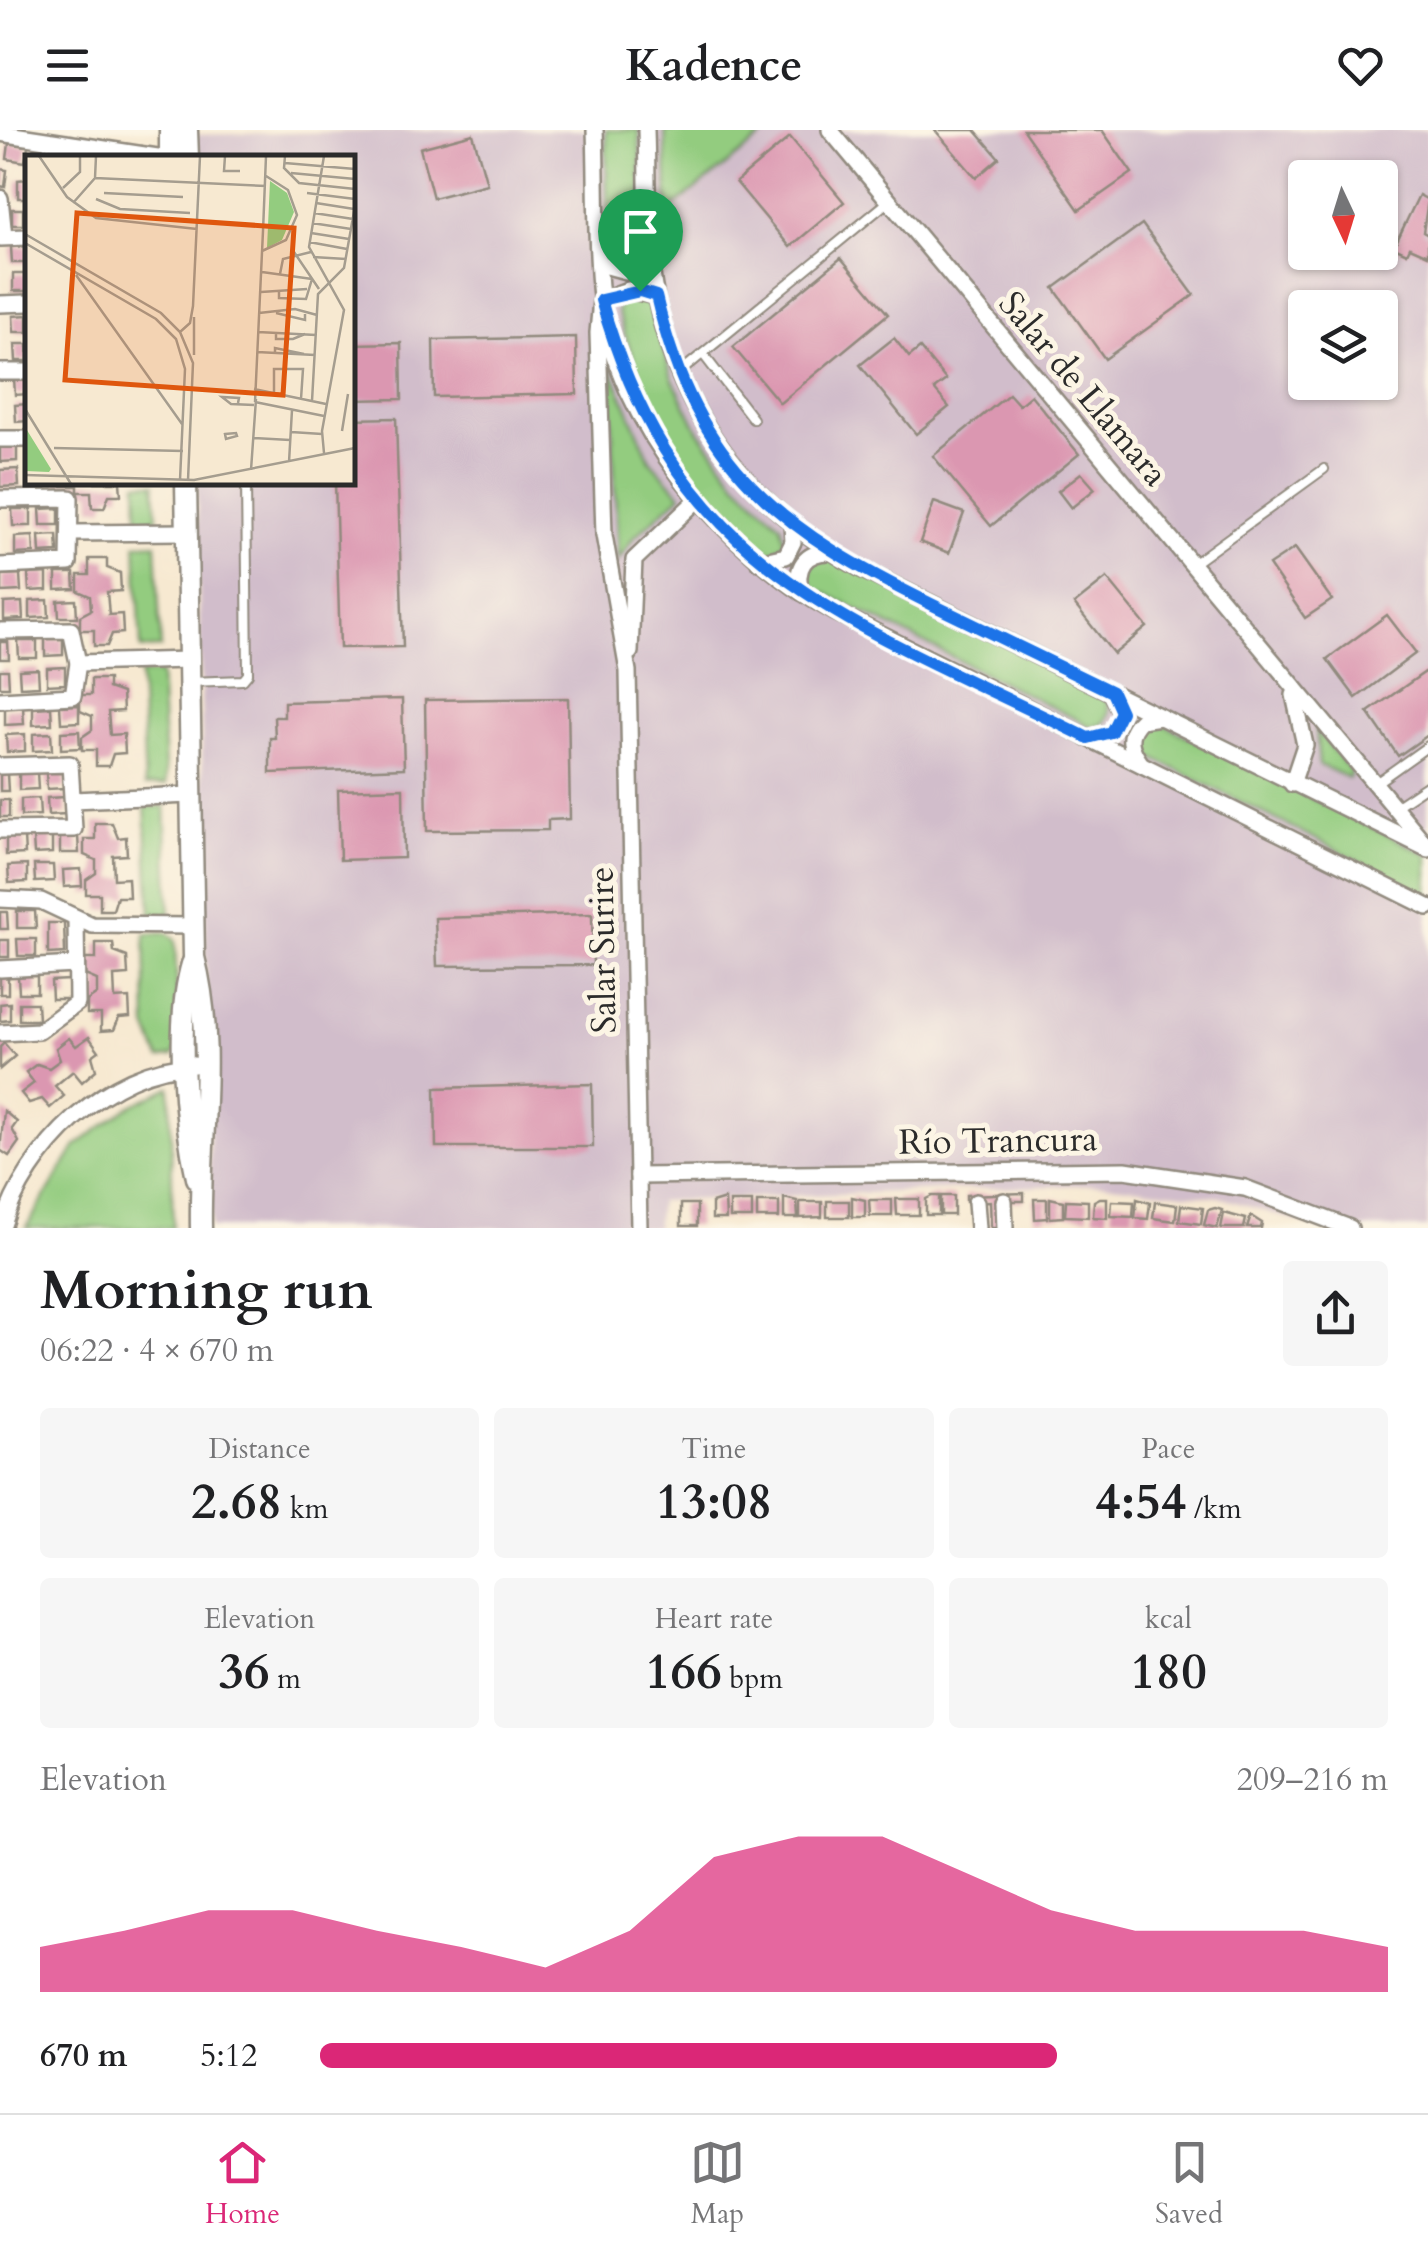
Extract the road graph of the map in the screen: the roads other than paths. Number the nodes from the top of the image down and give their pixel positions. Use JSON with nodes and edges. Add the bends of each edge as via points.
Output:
{"nodes":[{"id":1,"x":170,"y":130,"type":"edge"},
{"id":2,"x":595,"y":130,"type":"edge"},
{"id":3,"x":646,"y":130,"type":"edge"},
{"id":4,"x":830,"y":130,"type":"edge"},
{"id":5,"x":0,"y":133,"type":"edge"},
{"id":6,"x":60,"y":150,"type":"edge"},
{"id":7,"x":127,"y":155,"type":"edge"},
{"id":8,"x":167,"y":155,"type":"edge"},
{"id":9,"x":0,"y":198,"type":"edge"},
{"id":10,"x":888,"y":201,"type":"junction"},
{"id":11,"x":2,"y":238,"type":"edge"},
{"id":12,"x":651,"y":260,"type":"junction"},
{"id":13,"x":600,"y":264,"type":"junction"},
{"id":14,"x":656,"y":296,"type":"junction"},
{"id":15,"x":601,"y":300,"type":"junction"},
{"id":16,"x":25,"y":303,"type":"edge"},
{"id":17,"x":0,"y":304,"type":"edge"},
{"id":18,"x":702,"y":354,"type":"junction"},
{"id":19,"x":678,"y":374,"type":"junction"},
{"id":20,"x":753,"y":420,"type":"dead end"},
{"id":21,"x":1324,"y":470,"type":"dead end"},
{"id":22,"x":186,"y":485,"type":"edge"},
{"id":23,"x":246,"y":485,"type":"edge"},
{"id":24,"x":0,"y":499,"type":"edge"},
{"id":25,"x":697,"y":500,"type":"junction"},
{"id":26,"x":792,"y":526,"type":"junction"},
{"id":27,"x":187,"y":532,"type":"junction"},
{"id":28,"x":72,"y":533,"type":"junction"},
{"id":29,"x":831,"y":552,"type":"junction"},
{"id":30,"x":759,"y":562,"type":"junction"},
{"id":31,"x":0,"y":566,"type":"edge"},
{"id":32,"x":1191,"y":566,"type":"junction"},
{"id":33,"x":801,"y":592,"type":"junction"},
{"id":34,"x":0,"y":630,"type":"edge"},
{"id":35,"x":189,"y":660,"type":"junction"},
{"id":36,"x":78,"y":663,"type":"junction"},
{"id":37,"x":628,"y":671,"type":"junction"},
{"id":38,"x":190,"y":682,"type":"junction"},
{"id":39,"x":1291,"y":686,"type":"junction"},
{"id":40,"x":1112,"y":692,"type":"junction"},
{"id":41,"x":0,"y":700,"type":"edge"},
{"id":42,"x":1160,"y":717,"type":"junction"},
{"id":43,"x":1088,"y":738,"type":"junction"},
{"id":44,"x":1428,"y":746,"type":"edge"},
{"id":45,"x":1141,"y":764,"type":"junction"},
{"id":46,"x":0,"y":766,"type":"edge"},
{"id":47,"x":1376,"y":783,"type":"junction"},
{"id":48,"x":1292,"y":784,"type":"junction"},
{"id":49,"x":1428,"y":785,"type":"edge"},
{"id":50,"x":191,"y":795,"type":"junction"},
{"id":51,"x":73,"y":800,"type":"junction"},
{"id":52,"x":1395,"y":807,"type":"junction"},
{"id":53,"x":0,"y":830,"type":"edge"},
{"id":54,"x":1428,"y":848,"type":"edge"},
{"id":55,"x":0,"y":900,"type":"edge"},
{"id":56,"x":1428,"y":906,"type":"edge"},
{"id":57,"x":76,"y":918,"type":"junction"},
{"id":58,"x":194,"y":926,"type":"junction"},
{"id":59,"x":76,"y":965,"type":"junction"},
{"id":60,"x":0,"y":969,"type":"edge"},
{"id":61,"x":0,"y":1033,"type":"edge"},
{"id":62,"x":196,"y":1065,"type":"junction"},
{"id":63,"x":974,"y":1171,"type":"junction"},
{"id":64,"x":1003,"y":1171,"type":"junction"},
{"id":65,"x":638,"y":1176,"type":"junction"},
{"id":66,"x":2,"y":1222,"type":"edge"},
{"id":67,"x":201,"y":1228,"type":"edge"},
{"id":68,"x":638,"y":1228,"type":"edge"},
{"id":69,"x":978,"y":1228,"type":"edge"},
{"id":70,"x":1006,"y":1228,"type":"edge"},
{"id":71,"x":1350,"y":1228,"type":"edge"}],
"edges":[{"from":1,"to":8,"type":"street"},
{"from":2,"to":13,"type":"street"},
{"from":3,"to":12,"type":"street"},
{"from":4,"to":10,"type":"street","name":"Salar de Llamara"},
{"from":5,"to":6,"type":"street"},
{"from":6,"to":7,"type":"street"},
{"from":9,"to":11,"type":"street"},
{"from":10,"to":18,"type":"lane"},
{"from":10,"to":32,"type":"street","name":"Salar de Llamara"},
{"from":12,"to":13,"type":"street","via":[[626,271]]},
{"from":12,"to":14,"type":"street"},
{"from":13,"to":15,"type":"street"},
{"from":14,"to":15,"type":"street","via":[[628,290]]},
{"from":14,"to":19,"type":"street"},
{"from":15,"to":25,"type":"street","via":[[641,412]]},
{"from":15,"to":37,"type":"street","name":"Salar Surire","via":[[604,536]]},
{"from":16,"to":17,"type":"street"},
{"from":18,"to":19,"type":"lane"},
{"from":18,"to":20,"type":"lane"},
{"from":19,"to":26,"type":"street","via":[[721,450]]},
{"from":21,"to":32,"type":"lane"},
{"from":22,"to":27,"type":"street"},
{"from":23,"to":38,"type":"lane","via":[[248,674],[243,680]]},
{"from":24,"to":28,"type":"street","via":[[70,498]]},
{"from":25,"to":30,"type":"street"},
{"from":25,"to":37,"type":"street","name":"Salar Surire","via":[[634,560]]},
{"from":26,"to":29,"type":"street"},
{"from":26,"to":30,"type":"street","via":[[788,553]]},
{"from":27,"to":28,"type":"street"},
{"from":27,"to":35,"type":"street"},
{"from":28,"to":31,"type":"street","via":[[70,563]]},
{"from":29,"to":33,"type":"street","via":[[804,560]]},
{"from":29,"to":40,"type":"street"},
{"from":30,"to":33,"type":"street"},
{"from":32,"to":39,"type":"street","name":"Salar de Llamara"},
{"from":33,"to":43,"type":"street"},
{"from":34,"to":36,"type":"street","via":[[72,630]]},
{"from":35,"to":36,"type":"street"},
{"from":35,"to":38,"type":"street"},
{"from":36,"to":41,"type":"street","via":[[73,696]]},
{"from":37,"to":65,"type":"street","name":"Salar Surire"},
{"from":38,"to":50,"type":"street"},
{"from":39,"to":47,"type":"street","name":"Salar de Llamara"},
{"from":39,"to":48,"type":"street","name":"Salar de Llamara","via":[[1305,745]]},
{"from":40,"to":42,"type":"street"},
{"from":40,"to":43,"type":"street","via":[[1121,712],[1116,726]]},
{"from":42,"to":45,"type":"street","via":[[1141,720],[1132,731],[1130,745]]},
{"from":42,"to":48,"type":"street"},
{"from":43,"to":45,"type":"street"},
{"from":44,"to":47,"type":"lane"},
{"from":45,"to":56,"type":"street"},
{"from":46,"to":51,"type":"street","via":[[70,764]]},
{"from":47,"to":52,"type":"street","name":"Salar de Llamara"},
{"from":48,"to":54,"type":"street"},
{"from":49,"to":52,"type":"lane"},
{"from":50,"to":51,"type":"street"},
{"from":50,"to":58,"type":"street"},
{"from":51,"to":53,"type":"street","via":[[74,829]]},
{"from":52,"to":54,"type":"street","name":"Salar de Llamara"},
{"from":55,"to":57,"type":"street","via":[[41,901]]},
{"from":57,"to":58,"type":"street","via":[[92,925]]},
{"from":57,"to":59,"type":"street"},
{"from":58,"to":62,"type":"street","via":[[186,999]]},
{"from":59,"to":60,"type":"street"},
{"from":59,"to":61,"type":"street","via":[[77,1003],[62,1018],[40,1032]]},
{"from":62,"to":66,"type":"street","via":[[135,1080],[63,1130],[24,1179]]},
{"from":62,"to":67,"type":"street","via":[[207,1136]]},
{"from":63,"to":64,"type":"street","name":"Río Trancura"},
{"from":63,"to":65,"type":"street","name":"Río Trancura"},
{"from":63,"to":69,"type":"street"},
{"from":64,"to":70,"type":"street"},
{"from":64,"to":71,"type":"street","name":"Río Trancura","via":[[1176,1174],[1267,1194]]},
{"from":65,"to":68,"type":"street","name":"Salar Surire"}]}
